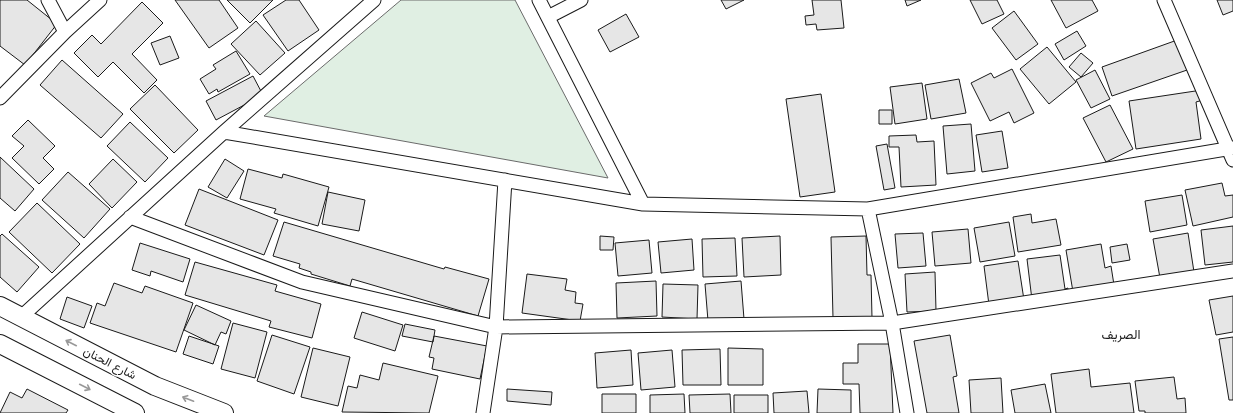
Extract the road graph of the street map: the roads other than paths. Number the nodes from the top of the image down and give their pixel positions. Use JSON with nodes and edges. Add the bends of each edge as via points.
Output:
{"nodes":[{"id":1,"x":48,"y":0,"type":"edge"},
{"id":2,"x":100,"y":0,"type":"edge"},
{"id":3,"x":539,"y":0,"type":"edge"},
{"id":4,"x":581,"y":0,"type":"edge"},
{"id":5,"x":1164,"y":0,"type":"edge"},
{"id":6,"x":366,"y":2,"type":"edge"},
{"id":7,"x":548,"y":18,"type":"junction"},
{"id":8,"x":65,"y":32,"type":"junction"},
{"id":9,"x":0,"y":98,"type":"edge"},
{"id":10,"x":224,"y":132,"type":"junction"},
{"id":11,"x":1232,"y":152,"type":"edge"},
{"id":12,"x":505,"y":180,"type":"junction"},
{"id":13,"x":643,"y":204,"type":"junction"},
{"id":14,"x":868,"y":209,"type":"junction"},
{"id":15,"x":130,"y":217,"type":"junction"},
{"id":16,"x":1233,"y":271,"type":"edge"},
{"id":17,"x":0,"y":306,"type":"edge"},
{"id":18,"x":21,"y":317,"type":"junction"},
{"id":19,"x":892,"y":323,"type":"junction"},
{"id":20,"x":496,"y":327,"type":"junction"},
{"id":21,"x":0,"y":344,"type":"edge"},
{"id":22,"x":135,"y":413,"type":"edge"},
{"id":23,"x":224,"y":413,"type":"edge"},
{"id":24,"x":483,"y":413,"type":"edge"},
{"id":25,"x":906,"y":413,"type":"edge"}],
"edges":[{"from":1,"to":8,"type":"street"},
{"from":2,"to":8,"type":"street"},
{"from":3,"to":7,"type":"street"},
{"from":4,"to":7,"type":"street"},
{"from":5,"to":11,"type":"street"},
{"from":6,"to":10,"type":"street"},
{"from":7,"to":13,"type":"street"},
{"from":8,"to":9,"type":"street"},
{"from":10,"to":12,"type":"street"},
{"from":10,"to":15,"type":"street"},
{"from":11,"to":14,"type":"street"},
{"from":12,"to":13,"type":"street"},
{"from":12,"to":20,"type":"street"},
{"from":13,"to":14,"type":"street"},
{"from":14,"to":19,"type":"street"},
{"from":15,"to":18,"type":"street"},
{"from":15,"to":20,"type":"street","via":[[302,282]]},
{"from":16,"to":19,"type":"street"},
{"from":17,"to":18,"type":"main road","name":"شارع الحنان"},
{"from":23,"to":18,"type":"main road","name":"شارع الحنان","one_way":true,"via":[[155,386]]},
{"from":19,"to":20,"type":"street"},
{"from":19,"to":25,"type":"street"},
{"from":20,"to":24,"type":"street"},
{"from":21,"to":22,"type":"main road","one_way":true}]}
